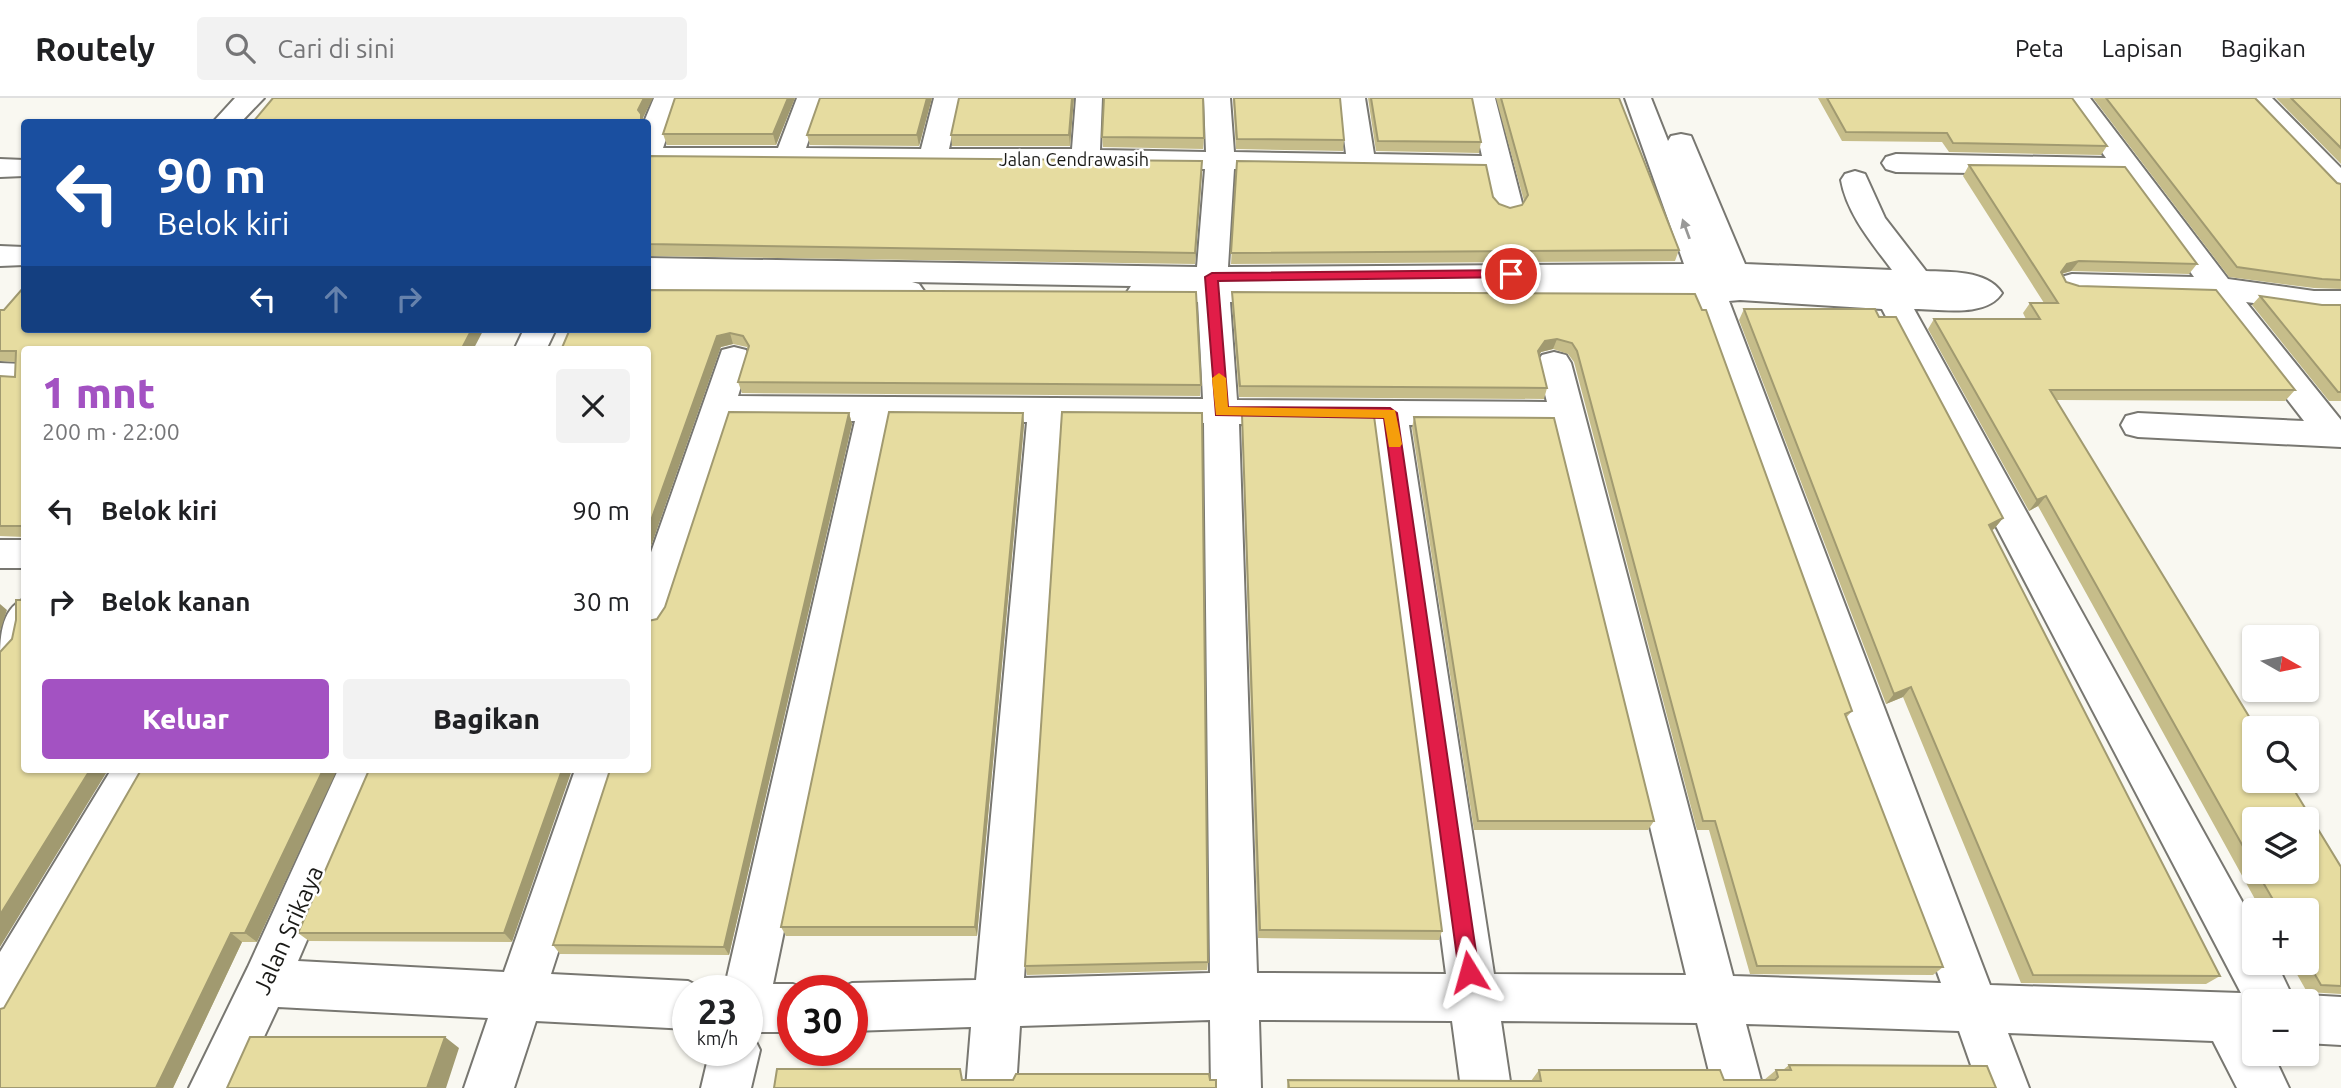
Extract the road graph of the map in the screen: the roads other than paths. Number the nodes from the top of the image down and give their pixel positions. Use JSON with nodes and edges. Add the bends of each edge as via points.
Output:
{"nodes":[{"id":1,"x":251,"y":98,"type":"edge"},
{"id":2,"x":667,"y":98,"type":"edge"},
{"id":3,"x":810,"y":98,"type":"edge"},
{"id":4,"x":947,"y":98,"type":"edge"},
{"id":5,"x":1089,"y":98,"type":"edge"},
{"id":6,"x":1217,"y":98,"type":"edge"},
{"id":7,"x":1352,"y":98,"type":"edge"},
{"id":8,"x":1482,"y":98,"type":"edge"},
{"id":9,"x":1638,"y":98,"type":"edge"},
{"id":10,"x":1663,"y":98,"type":"edge"},
{"id":11,"x":2076,"y":98,"type":"edge"},
{"id":12,"x":2257,"y":98,"type":"edge"},
{"id":13,"x":229,"y":119,"type":"edge"},
{"id":14,"x":651,"y":142,"type":"edge"},
{"id":15,"x":790,"y":155,"type":"junction"},
{"id":16,"x":651,"y":156,"type":"edge"},
{"id":17,"x":933,"y":158,"type":"junction"},
{"id":18,"x":1085,"y":158,"type":"junction"},
{"id":19,"x":1220,"y":160,"type":"junction"},
{"id":20,"x":1361,"y":162,"type":"junction"},
{"id":21,"x":1896,"y":163,"type":"dead end"},
{"id":22,"x":1500,"y":165,"type":"junction"},
{"id":23,"x":2129,"y":167,"type":"junction"},
{"id":24,"x":0,"y":168,"type":"edge"},
{"id":25,"x":21,"y":168,"type":"edge"},
{"id":26,"x":2339,"y":179,"type":"edge"},
{"id":27,"x":1855,"y":180,"type":"dead end"},
{"id":28,"x":1508,"y":207,"type":"edge"},
{"id":29,"x":0,"y":256,"type":"edge"},
{"id":30,"x":21,"y":256,"type":"edge"},
{"id":31,"x":651,"y":268,"type":"edge"},
{"id":32,"x":1722,"y":282,"type":"junction"},
{"id":33,"x":2072,"y":284,"type":"edge"},
{"id":34,"x":1212,"y":285,"type":"junction"},
{"id":35,"x":1897,"y":285,"type":"junction"},
{"id":36,"x":651,"y":288,"type":"edge"},
{"id":37,"x":2218,"y":288,"type":"junction"},
{"id":38,"x":2341,"y":301,"type":"edge"},
{"id":39,"x":734,"y":358,"type":"dead end"},
{"id":40,"x":1554,"y":363,"type":"dead end"},
{"id":41,"x":0,"y":374,"type":"edge"},
{"id":42,"x":21,"y":374,"type":"edge"},
{"id":43,"x":0,"y":397,"type":"edge"},
{"id":44,"x":21,"y":397,"type":"edge"},
{"id":45,"x":718,"y":408,"type":"junction"},
{"id":46,"x":875,"y":409,"type":"junction"},
{"id":47,"x":1045,"y":410,"type":"junction"},
{"id":48,"x":1221,"y":412,"type":"junction"},
{"id":49,"x":1390,"y":413,"type":"junction"},
{"id":50,"x":1567,"y":414,"type":"junction"},
{"id":51,"x":2138,"y":425,"type":"dead end"},
{"id":52,"x":2338,"y":435,"type":"edge"},
{"id":53,"x":0,"y":554,"type":"edge"},
{"id":54,"x":21,"y":554,"type":"edge"},
{"id":55,"x":651,"y":607,"type":"edge"},
{"id":56,"x":21,"y":619,"type":"edge"},
{"id":57,"x":0,"y":650,"type":"edge"},
{"id":58,"x":132,"y":773,"type":"edge"},
{"id":59,"x":358,"y":773,"type":"edge"},
{"id":60,"x":595,"y":773,"type":"edge"},
{"id":61,"x":751,"y":975,"type":"edge"},
{"id":62,"x":265,"y":983,"type":"junction"},
{"id":63,"x":2242,"y":994,"type":"edge"},
{"id":64,"x":520,"y":995,"type":"junction"},
{"id":65,"x":1233,"y":996,"type":"junction"},
{"id":66,"x":0,"y":997,"type":"edge"},
{"id":67,"x":1473,"y":999,"type":"junction"},
{"id":68,"x":1713,"y":999,"type":"junction"},
{"id":69,"x":672,"y":1004,"type":"edge"},
{"id":70,"x":998,"y":1005,"type":"junction"},
{"id":71,"x":1972,"y":1006,"type":"junction"},
{"id":72,"x":868,"y":1007,"type":"edge"},
{"id":73,"x":2242,"y":1012,"type":"edge"},
{"id":74,"x":2319,"y":1020,"type":"edge"},
{"id":75,"x":2341,"y":1021,"type":"edge"},
{"id":76,"x":731,"y":1066,"type":"edge"},
{"id":77,"x":2260,"y":1066,"type":"edge"},
{"id":78,"x":214,"y":1088,"type":"edge"},
{"id":79,"x":489,"y":1088,"type":"edge"},
{"id":80,"x":726,"y":1088,"type":"edge"},
{"id":81,"x":991,"y":1088,"type":"edge"},
{"id":82,"x":1236,"y":1088,"type":"edge"},
{"id":83,"x":1486,"y":1088,"type":"edge"},
{"id":84,"x":1738,"y":1088,"type":"edge"},
{"id":85,"x":2004,"y":1088,"type":"edge"},
{"id":86,"x":2264,"y":1088,"type":"edge"}],
"edges":[{"from":1,"to":13,"type":"street"},
{"from":2,"to":14,"type":"street"},
{"from":3,"to":15,"type":"street"},
{"from":4,"to":17,"type":"street"},
{"from":5,"to":18,"type":"street"},
{"from":6,"to":19,"type":"street"},
{"from":7,"to":20,"type":"street"},
{"from":8,"to":22,"type":"street"},
{"from":32,"to":9,"type":"street","one_way":true},
{"from":10,"to":32,"type":"street"},
{"from":11,"to":23,"type":"street"},
{"from":12,"to":26,"type":"street"},
{"from":15,"to":16,"type":"street","name":"Jalan Cendrawasih"},
{"from":15,"to":17,"type":"street","name":"Jalan Cendrawasih"},
{"from":17,"to":18,"type":"street","name":"Jalan Cendrawasih"},
{"from":18,"to":19,"type":"street","name":"Jalan Cendrawasih"},
{"from":19,"to":20,"type":"street","name":"Jalan Cendrawasih"},
{"from":19,"to":34,"type":"street"},
{"from":20,"to":22,"type":"street","name":"Jalan Cendrawasih"},
{"from":21,"to":23,"type":"street"},
{"from":22,"to":28,"type":"street"},
{"from":23,"to":37,"type":"street"},
{"from":24,"to":25,"type":"street"},
{"from":27,"to":35,"type":"street"},
{"from":29,"to":30,"type":"street"},
{"from":31,"to":34,"type":"street"},
{"from":32,"to":34,"type":"street"},
{"from":32,"to":35,"type":"street"},
{"from":32,"to":71,"type":"street"},
{"from":33,"to":37,"type":"street"},
{"from":34,"to":36,"type":"street"},
{"from":34,"to":48,"type":"street"},
{"from":35,"to":63,"type":"street"},
{"from":37,"to":38,"type":"street"},
{"from":37,"to":52,"type":"street"},
{"from":39,"to":45,"type":"street"},
{"from":40,"to":50,"type":"street"},
{"from":41,"to":42,"type":"street"},
{"from":43,"to":44,"type":"street"},
{"from":45,"to":46,"type":"street"},
{"from":45,"to":55,"type":"street"},
{"from":46,"to":47,"type":"street"},
{"from":46,"to":61,"type":"street"},
{"from":47,"to":48,"type":"street"},
{"from":47,"to":70,"type":"street"},
{"from":48,"to":49,"type":"street"},
{"from":48,"to":65,"type":"street"},
{"from":49,"to":50,"type":"street"},
{"from":49,"to":67,"type":"street"},
{"from":50,"to":68,"type":"street"},
{"from":51,"to":52,"type":"street"},
{"from":53,"to":54,"type":"street"},
{"from":56,"to":57,"type":"street"},
{"from":58,"to":66,"type":"street"},
{"from":59,"to":62,"type":"street","name":"Jalan Srikaya"},
{"from":60,"to":64,"type":"street"},
{"from":62,"to":64,"type":"street"},
{"from":62,"to":78,"type":"street","name":"Jalan Srikaya"},
{"from":64,"to":69,"type":"street"},
{"from":64,"to":79,"type":"street"},
{"from":65,"to":67,"type":"street"},
{"from":65,"to":70,"type":"street"},
{"from":65,"to":82,"type":"street"},
{"from":67,"to":68,"type":"street"},
{"from":67,"to":83,"type":"street"},
{"from":68,"to":71,"type":"street"},
{"from":68,"to":84,"type":"street"},
{"from":70,"to":72,"type":"street"},
{"from":70,"to":81,"type":"street"},
{"from":71,"to":73,"type":"street"},
{"from":71,"to":85,"type":"street"},
{"from":74,"to":75,"type":"street"},
{"from":76,"to":80,"type":"street"},
{"from":77,"to":86,"type":"street"}]}
